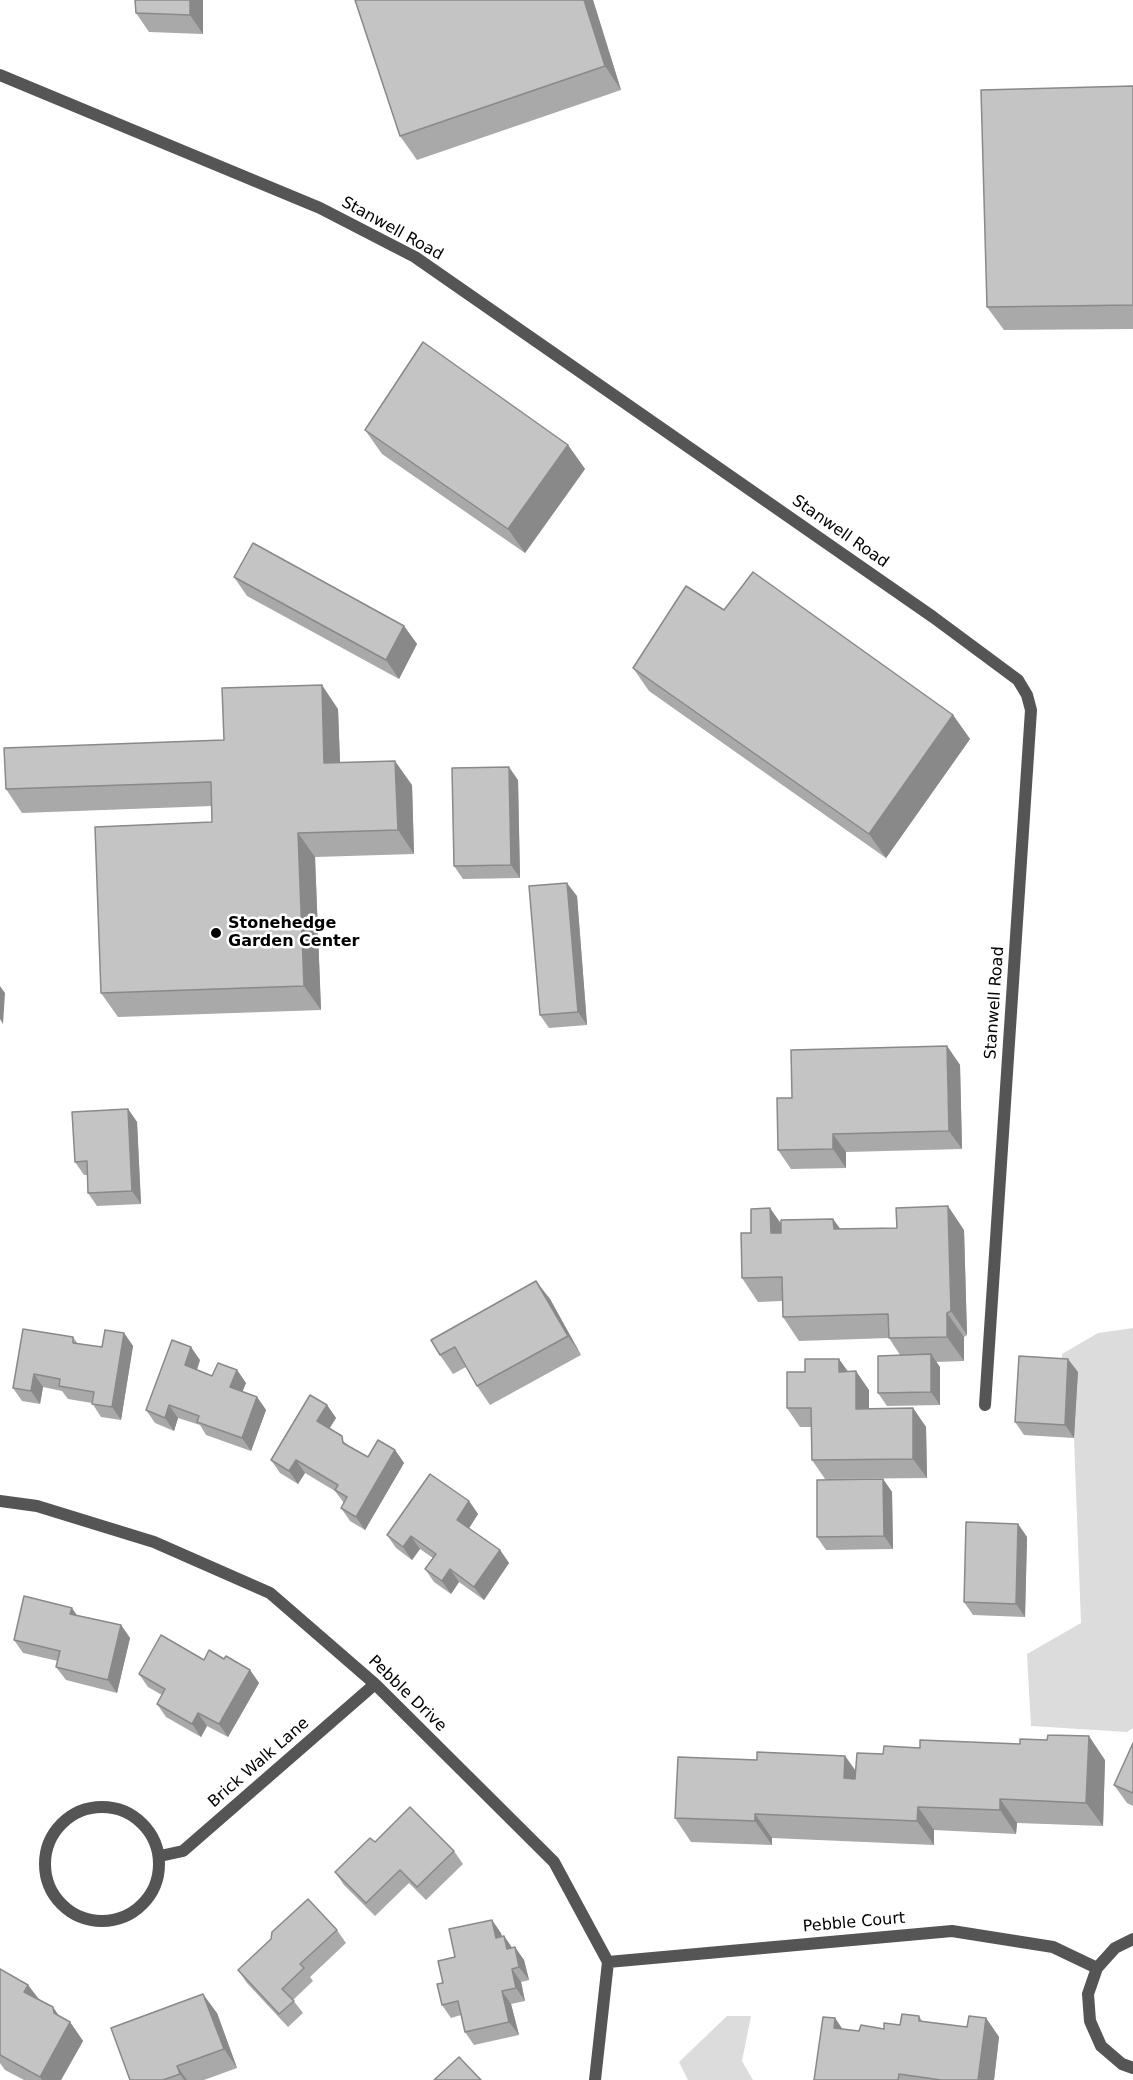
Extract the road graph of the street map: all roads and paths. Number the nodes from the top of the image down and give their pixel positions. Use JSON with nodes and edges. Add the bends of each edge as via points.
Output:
{"nodes":[{"id":1,"x":0,"y":75,"type":"edge"},
{"id":2,"x":986,"y":1406,"type":"dead end"},
{"id":3,"x":0,"y":1501,"type":"edge"},
{"id":4,"x":375,"y":1684,"type":"junction"},
{"id":5,"x":160,"y":1856,"type":"junction"},
{"id":6,"x":1133,"y":1939,"type":"edge"},
{"id":7,"x":608,"y":1962,"type":"junction"},
{"id":8,"x":1097,"y":1968,"type":"junction"},
{"id":9,"x":1133,"y":2068,"type":"edge"},
{"id":10,"x":595,"y":2080,"type":"edge"}],
"edges":[{"from":1,"to":2,"type":"street","name":"Stanwell Road","via":[[320,208],[415,257],[933,617],[1017,680],[1027,695],[1030,710]]},
{"from":3,"to":4,"type":"street","name":"Pebble Drive","via":[[37,1506],[154,1542],[270,1593]]},
{"from":4,"to":5,"type":"street","name":"Brick Walk Lane","via":[[183,1851]]},
{"from":4,"to":7,"type":"street","name":"Pebble Drive","via":[[554,1862]]},
{"from":5,"to":5,"type":"street","via":[[152,1834],[137,1818],[116,1808],[94,1807],[72,1815],[55,1830],[46,1850],[45,1873],[52,1894],[67,1911],[88,1920],[111,1922],[132,1914],[149,1899],[159,1878]]},
{"from":6,"to":8,"type":"street","via":[[1115,1948]]},
{"from":7,"to":8,"type":"street","name":"Pebble Court","via":[[952,1931],[1053,1947]]},
{"from":7,"to":10,"type":"street"},
{"from":8,"to":9,"type":"street","via":[[1088,1994],[1090,2021],[1101,2046]]}]}
